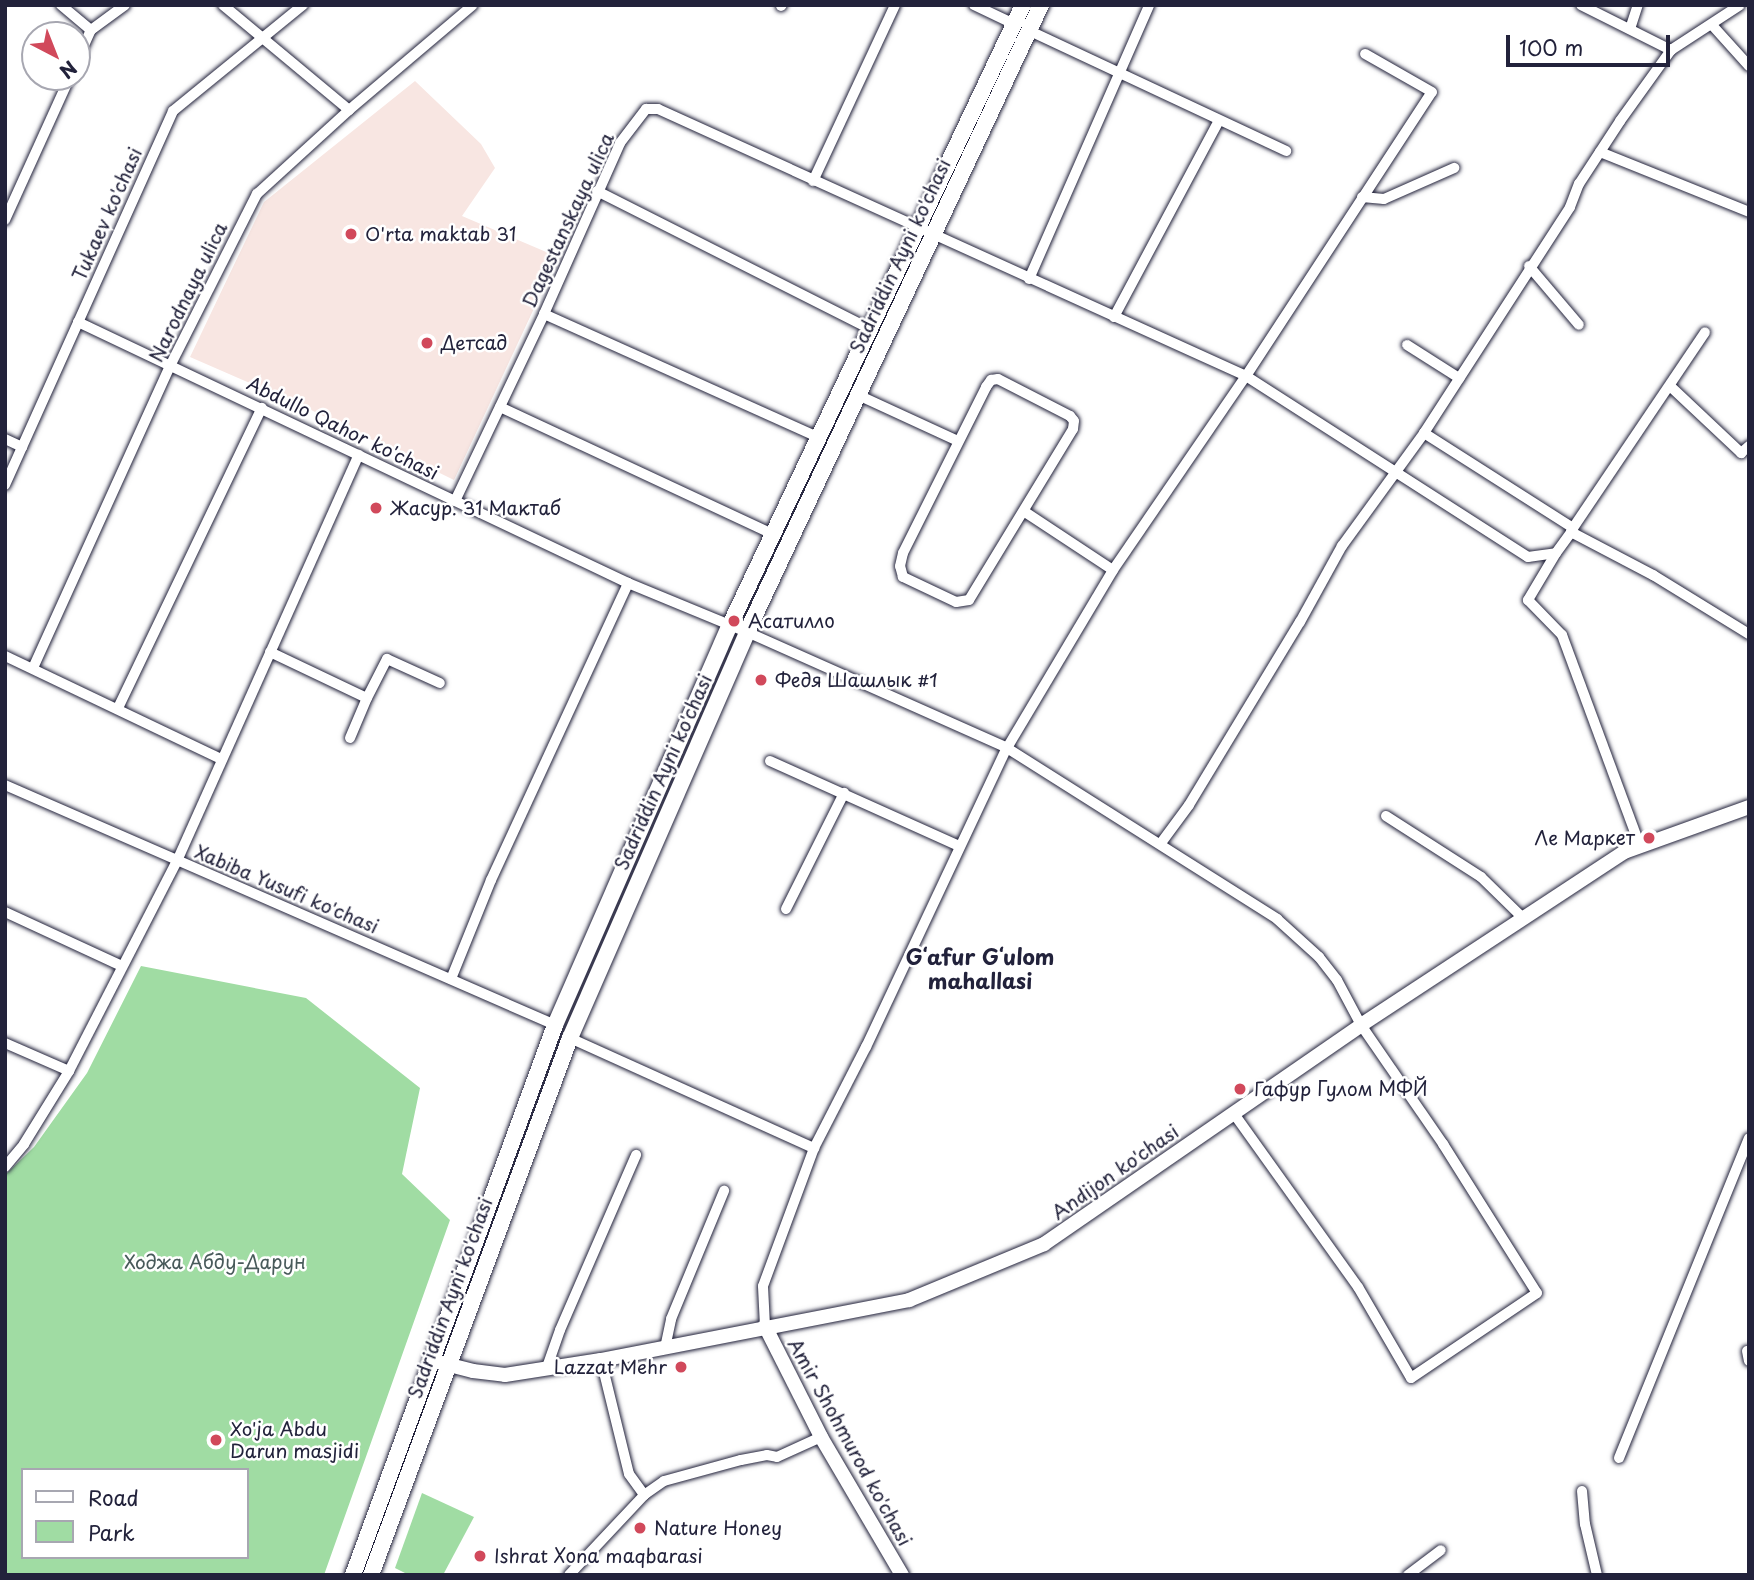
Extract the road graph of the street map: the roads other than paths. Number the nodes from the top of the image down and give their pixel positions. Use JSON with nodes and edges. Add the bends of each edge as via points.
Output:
{"nodes":[{"id":1,"x":61,"y":5,"type":"edge"},
{"id":2,"x":125,"y":5,"type":"edge"},
{"id":3,"x":223,"y":5,"type":"edge"},
{"id":4,"x":303,"y":5,"type":"edge"},
{"id":5,"x":473,"y":5,"type":"edge"},
{"id":6,"x":895,"y":5,"type":"edge"},
{"id":7,"x":974,"y":5,"type":"edge"},
{"id":8,"x":1023,"y":5,"type":"edge"},
{"id":9,"x":1041,"y":5,"type":"edge"},
{"id":10,"x":1149,"y":5,"type":"edge"},
{"id":11,"x":1581,"y":5,"type":"edge"},
{"id":12,"x":1638,"y":5,"type":"edge"},
{"id":13,"x":1740,"y":5,"type":"edge"},
{"id":14,"x":80,"y":21,"type":"edge"},
{"id":15,"x":1712,"y":25,"type":"junction"},
{"id":16,"x":1022,"y":28,"type":"junction"},
{"id":17,"x":1630,"y":29,"type":"junction"},
{"id":18,"x":91,"y":30,"type":"edge"},
{"id":19,"x":263,"y":39,"type":"junction"},
{"id":20,"x":1671,"y":50,"type":"junction"},
{"id":21,"x":1365,"y":54,"type":"dead end"},
{"id":22,"x":1749,"y":66,"type":"edge"},
{"id":23,"x":1121,"y":74,"type":"junction"},
{"id":24,"x":64,"y":91,"type":"edge"},
{"id":25,"x":349,"y":110,"type":"junction"},
{"id":26,"x":1219,"y":120,"type":"junction"},
{"id":27,"x":1286,"y":151,"type":"dead end"},
{"id":28,"x":1600,"y":152,"type":"junction"},
{"id":29,"x":1454,"y":168,"type":"dead end"},
{"id":30,"x":813,"y":181,"type":"junction"},
{"id":31,"x":597,"y":191,"type":"junction"},
{"id":32,"x":1362,"y":197,"type":"junction"},
{"id":33,"x":1749,"y":212,"type":"edge"},
{"id":34,"x":5,"y":220,"type":"edge"},
{"id":35,"x":927,"y":232,"type":"junction"},
{"id":36,"x":1530,"y":266,"type":"junction"},
{"id":37,"x":1029,"y":279,"type":"junction"},
{"id":38,"x":544,"y":314,"type":"junction"},
{"id":39,"x":1114,"y":317,"type":"junction"},
{"id":40,"x":78,"y":322,"type":"junction"},
{"id":41,"x":1579,"y":325,"type":"dead end"},
{"id":42,"x":873,"y":330,"type":"junction"},
{"id":43,"x":1705,"y":332,"type":"dead end"},
{"id":44,"x":1407,"y":345,"type":"dead end"},
{"id":45,"x":172,"y":364,"type":"junction"},
{"id":46,"x":1246,"y":376,"type":"junction"},
{"id":47,"x":1459,"y":378,"type":"junction"},
{"id":48,"x":1670,"y":386,"type":"junction"},
{"id":49,"x":858,"y":394,"type":"junction"},
{"id":50,"x":500,"y":407,"type":"junction"},
{"id":51,"x":262,"y":408,"type":"junction"},
{"id":52,"x":1424,"y":433,"type":"junction"},
{"id":53,"x":818,"y":437,"type":"junction"},
{"id":54,"x":5,"y":439,"type":"edge"},
{"id":55,"x":958,"y":441,"type":"junction"},
{"id":56,"x":1749,"y":446,"type":"edge"},
{"id":57,"x":22,"y":447,"type":"junction"},
{"id":58,"x":359,"y":455,"type":"junction"},
{"id":59,"x":1393,"y":473,"type":"junction"},
{"id":60,"x":5,"y":485,"type":"edge"},
{"id":61,"x":455,"y":501,"type":"junction"},
{"id":62,"x":1025,"y":512,"type":"junction"},
{"id":63,"x":1572,"y":530,"type":"junction"},
{"id":64,"x":775,"y":535,"type":"junction"},
{"id":65,"x":1556,"y":553,"type":"junction"},
{"id":66,"x":1113,"y":570,"type":"junction"},
{"id":67,"x":628,"y":583,"type":"junction"},
{"id":68,"x":729,"y":627,"type":"junction"},
{"id":69,"x":747,"y":632,"type":"junction"},
{"id":70,"x":1749,"y":634,"type":"edge"},
{"id":71,"x":270,"y":652,"type":"junction"},
{"id":72,"x":5,"y":656,"type":"edge"},
{"id":73,"x":33,"y":668,"type":"junction"},
{"id":74,"x":440,"y":682,"type":"dead end"},
{"id":75,"x":368,"y":698,"type":"junction"},
{"id":76,"x":118,"y":708,"type":"junction"},
{"id":77,"x":350,"y":738,"type":"dead end"},
{"id":78,"x":1007,"y":748,"type":"junction"},
{"id":79,"x":221,"y":759,"type":"junction"},
{"id":80,"x":770,"y":761,"type":"dead end"},
{"id":81,"x":5,"y":785,"type":"edge"},
{"id":82,"x":844,"y":793,"type":"junction"},
{"id":83,"x":1749,"y":807,"type":"edge"},
{"id":84,"x":1386,"y":816,"type":"dead end"},
{"id":85,"x":1161,"y":843,"type":"junction"},
{"id":86,"x":959,"y":845,"type":"junction"},
{"id":87,"x":1640,"y":846,"type":"junction"},
{"id":88,"x":177,"y":861,"type":"junction"},
{"id":89,"x":786,"y":909,"type":"dead end"},
{"id":90,"x":5,"y":912,"type":"edge"},
{"id":91,"x":1523,"y":918,"type":"junction"},
{"id":92,"x":122,"y":966,"type":"junction"},
{"id":93,"x":451,"y":979,"type":"junction"},
{"id":94,"x":555,"y":1025,"type":"junction"},
{"id":95,"x":1361,"y":1025,"type":"junction"},
{"id":96,"x":570,"y":1038,"type":"junction"},
{"id":97,"x":5,"y":1043,"type":"edge"},
{"id":98,"x":69,"y":1071,"type":"junction"},
{"id":99,"x":1234,"y":1114,"type":"junction"},
{"id":100,"x":1749,"y":1138,"type":"edge"},
{"id":101,"x":814,"y":1147,"type":"junction"},
{"id":102,"x":636,"y":1155,"type":"dead end"},
{"id":103,"x":5,"y":1167,"type":"edge"},
{"id":104,"x":724,"y":1191,"type":"dead end"},
{"id":105,"x":765,"y":1326,"type":"junction"},
{"id":106,"x":665,"y":1348,"type":"junction"},
{"id":107,"x":601,"y":1360,"type":"junction"},
{"id":108,"x":438,"y":1362,"type":"junction"},
{"id":109,"x":547,"y":1370,"type":"junction"},
{"id":110,"x":821,"y":1437,"type":"junction"},
{"id":111,"x":1619,"y":1458,"type":"dead end"},
{"id":112,"x":1582,"y":1491,"type":"dead end"},
{"id":113,"x":644,"y":1495,"type":"junction"},
{"id":114,"x":1441,"y":1550,"type":"dead end"},
{"id":115,"x":353,"y":1575,"type":"edge"},
{"id":116,"x":371,"y":1575,"type":"edge"},
{"id":117,"x":569,"y":1575,"type":"edge"},
{"id":118,"x":902,"y":1575,"type":"edge"},
{"id":119,"x":1408,"y":1575,"type":"edge"},
{"id":120,"x":1597,"y":1575,"type":"edge"}],
"edges":[{"from":1,"to":14,"type":"street"},
{"from":2,"to":18,"type":"street"},
{"from":3,"to":19,"type":"street"},
{"from":4,"to":19,"type":"street","name":"Tukaev ko'chasi"},
{"from":5,"to":25,"type":"street","name":"Narodnaya ulica"},
{"from":6,"to":30,"type":"street"},
{"from":7,"to":16,"type":"street"},
{"from":8,"to":16,"type":"main road","name":"Sadriddin Ayni ko'chasi"},
{"from":9,"to":16,"type":"main road","name":"Sadriddin Ayni ko'chasi"},
{"from":10,"to":23,"type":"street"},
{"from":11,"to":17,"type":"street"},
{"from":12,"to":17,"type":"street"},
{"from":13,"to":15,"type":"street"},
{"from":15,"to":20,"type":"street"},
{"from":15,"to":22,"type":"street"},
{"from":16,"to":23,"type":"street"},
{"from":16,"to":35,"type":"main road","name":"Sadriddin Ayni ko'chasi"},
{"from":17,"to":20,"type":"street"},
{"from":19,"to":25,"type":"street"},
{"from":19,"to":40,"type":"street","name":"Tukaev ko'chasi","via":[[173,111]]},
{"from":20,"to":28,"type":"street"},
{"from":21,"to":32,"type":"street","via":[[1432,93]]},
{"from":23,"to":26,"type":"street"},
{"from":23,"to":37,"type":"street"},
{"from":24,"to":34,"type":"street"},
{"from":25,"to":45,"type":"street","name":"Narodnaya ulica","via":[[257,194]]},
{"from":26,"to":27,"type":"street"},
{"from":26,"to":39,"type":"street"},
{"from":28,"to":33,"type":"street"},
{"from":28,"to":36,"type":"street"},
{"from":29,"to":32,"type":"street","via":[[1384,199]]},
{"from":30,"to":31,"type":"street","name":"Dagestanskaya ulica","via":[[658,109],[646,110],[620,143]]},
{"from":30,"to":35,"type":"street"},
{"from":31,"to":38,"type":"street","name":"Dagestanskaya ulica"},
{"from":31,"to":42,"type":"street"},
{"from":32,"to":46,"type":"street"},
{"from":35,"to":37,"type":"street"},
{"from":35,"to":42,"type":"main road","name":"Sadriddin Ayni ko'chasi"},
{"from":35,"to":49,"type":"main road","name":"Sadriddin Ayni ko'chasi"},
{"from":36,"to":41,"type":"street"},
{"from":36,"to":47,"type":"street"},
{"from":37,"to":39,"type":"street"},
{"from":38,"to":50,"type":"street","name":"Dagestanskaya ulica"},
{"from":38,"to":53,"type":"street"},
{"from":39,"to":46,"type":"street"},
{"from":40,"to":45,"type":"street","name":"Abdullo Qahor ko'chasi"},
{"from":40,"to":57,"type":"street","name":"Tukaev ko'chasi"},
{"from":42,"to":53,"type":"main road","name":"Sadriddin Ayni ko'chasi"},
{"from":43,"to":48,"type":"street"},
{"from":44,"to":47,"type":"street"},
{"from":45,"to":51,"type":"street","name":"Abdullo Qahor ko'chasi"},
{"from":45,"to":73,"type":"street","name":"Narodnaya ulica"},
{"from":46,"to":59,"type":"street"},
{"from":46,"to":66,"type":"street"},
{"from":47,"to":52,"type":"street"},
{"from":48,"to":56,"type":"street","via":[[1741,453]]},
{"from":48,"to":63,"type":"street"},
{"from":49,"to":55,"type":"street"},
{"from":49,"to":69,"type":"main road","name":"Sadriddin Ayni ko'chasi"},
{"from":50,"to":61,"type":"street","name":"Dagestanskaya ulica"},
{"from":50,"to":64,"type":"street"},
{"from":51,"to":58,"type":"street","name":"Abdullo Qahor ko'chasi"},
{"from":51,"to":76,"type":"street"},
{"from":52,"to":59,"type":"street"},
{"from":52,"to":63,"type":"street"},
{"from":53,"to":64,"type":"main road","name":"Sadriddin Ayni ko'chasi"},
{"from":54,"to":57,"type":"street"},
{"from":55,"to":62,"type":"street","via":[[991,380],[998,379],[1070,416],[1073,429]]},
{"from":55,"to":62,"type":"street","via":[[903,553],[903,577],[956,602],[969,600]]},
{"from":57,"to":60,"type":"street","name":"Tukaev ko'chasi"},
{"from":58,"to":61,"type":"street","name":"Abdullo Qahor ko'chasi"},
{"from":58,"to":71,"type":"street"},
{"from":59,"to":65,"type":"street","via":[[1528,557]]},
{"from":59,"to":85,"type":"street","via":[[1342,546],[1211,769]]},
{"from":61,"to":67,"type":"street","name":"Abdullo Qahor ko'chasi"},
{"from":62,"to":66,"type":"street"},
{"from":63,"to":65,"type":"street"},
{"from":63,"to":70,"type":"street"},
{"from":64,"to":68,"type":"main road","name":"Sadriddin Ayni ko'chasi"},
{"from":65,"to":87,"type":"street","via":[[1528,600],[1563,635]]},
{"from":66,"to":78,"type":"street"},
{"from":67,"to":68,"type":"street","name":"Abdullo Qahor ko'chasi"},
{"from":67,"to":93,"type":"street","via":[[491,880]]},
{"from":68,"to":69,"type":"street","name":"Abdullo Qahor ko'chasi"},
{"from":68,"to":94,"type":"main road","name":"Sadriddin Ayni ko'chasi"},
{"from":69,"to":78,"type":"street","name":"Abdullo Qahor ko'chasi"},
{"from":69,"to":96,"type":"main road","name":"Sadriddin Ayni ko'chasi"},
{"from":71,"to":75,"type":"street"},
{"from":71,"to":79,"type":"street"},
{"from":72,"to":73,"type":"street"},
{"from":73,"to":76,"type":"street"},
{"from":74,"to":75,"type":"street","via":[[387,659]]},
{"from":75,"to":77,"type":"street"},
{"from":76,"to":79,"type":"street"},
{"from":78,"to":85,"type":"street","name":"Abdullo Qahor ko'chasi"},
{"from":78,"to":86,"type":"street"},
{"from":79,"to":88,"type":"street"},
{"from":80,"to":82,"type":"street"},
{"from":81,"to":88,"type":"street","name":"Xabiba Yusufi ko'chasi"},
{"from":82,"to":86,"type":"street"},
{"from":82,"to":89,"type":"street"},
{"from":83,"to":87,"type":"street","name":"Andijon ko'chasi"},
{"from":84,"to":91,"type":"street","via":[[1481,877]]},
{"from":85,"to":95,"type":"street","name":"Abdullo Qahor ko'chasi","via":[[1278,919],[1337,979]]},
{"from":86,"to":101,"type":"street","via":[[866,1047]]},
{"from":87,"to":91,"type":"street","name":"Andijon ko'chasi"},
{"from":88,"to":92,"type":"street"},
{"from":88,"to":93,"type":"street","name":"Xabiba Yusufi ko'chasi"},
{"from":90,"to":92,"type":"street"},
{"from":91,"to":95,"type":"street","name":"Andijon ko'chasi"},
{"from":92,"to":98,"type":"street"},
{"from":93,"to":94,"type":"street","name":"Xabiba Yusufi ko'chasi"},
{"from":94,"to":108,"type":"main road","name":"Sadriddin Ayni ko'chasi"},
{"from":95,"to":99,"type":"street","name":"Andijon ko'chasi"},
{"from":95,"to":99,"type":"street","name":"Abdullo Qahor ko'chasi","via":[[1537,1293],[1411,1378],[1357,1287]]},
{"from":96,"to":101,"type":"street"},
{"from":96,"to":108,"type":"main road","name":"Sadriddin Ayni ko'chasi"},
{"from":97,"to":98,"type":"street"},
{"from":98,"to":103,"type":"street"},
{"from":99,"to":105,"type":"street","name":"Andijon ko'chasi","via":[[1044,1244],[909,1300]]},
{"from":100,"to":111,"type":"street"},
{"from":101,"to":105,"type":"street","via":[[763,1286]]},
{"from":102,"to":109,"type":"street"},
{"from":104,"to":106,"type":"street","via":[[671,1319]]},
{"from":105,"to":106,"type":"street","name":"Andijon ko'chasi"},
{"from":105,"to":110,"type":"street","name":"Amir Shohmurod ko'chasi"},
{"from":106,"to":107,"type":"street","name":"Andijon ko'chasi"},
{"from":107,"to":109,"type":"street","name":"Andijon ko'chasi"},
{"from":107,"to":113,"type":"street","via":[[629,1474]]},
{"from":108,"to":109,"type":"street","name":"Andijon ko'chasi","via":[[505,1375]]},
{"from":108,"to":115,"type":"main road","name":"Sadriddin Ayni ko'chasi"},
{"from":108,"to":116,"type":"main road","name":"Sadriddin Ayni ko'chasi"},
{"from":110,"to":113,"type":"street","via":[[777,1457],[767,1455],[687,1473]]},
{"from":110,"to":118,"type":"street","name":"Amir Shohmurod ko'chasi"},
{"from":112,"to":120,"type":"street"},
{"from":113,"to":117,"type":"street"},
{"from":114,"to":119,"type":"street"}]}
